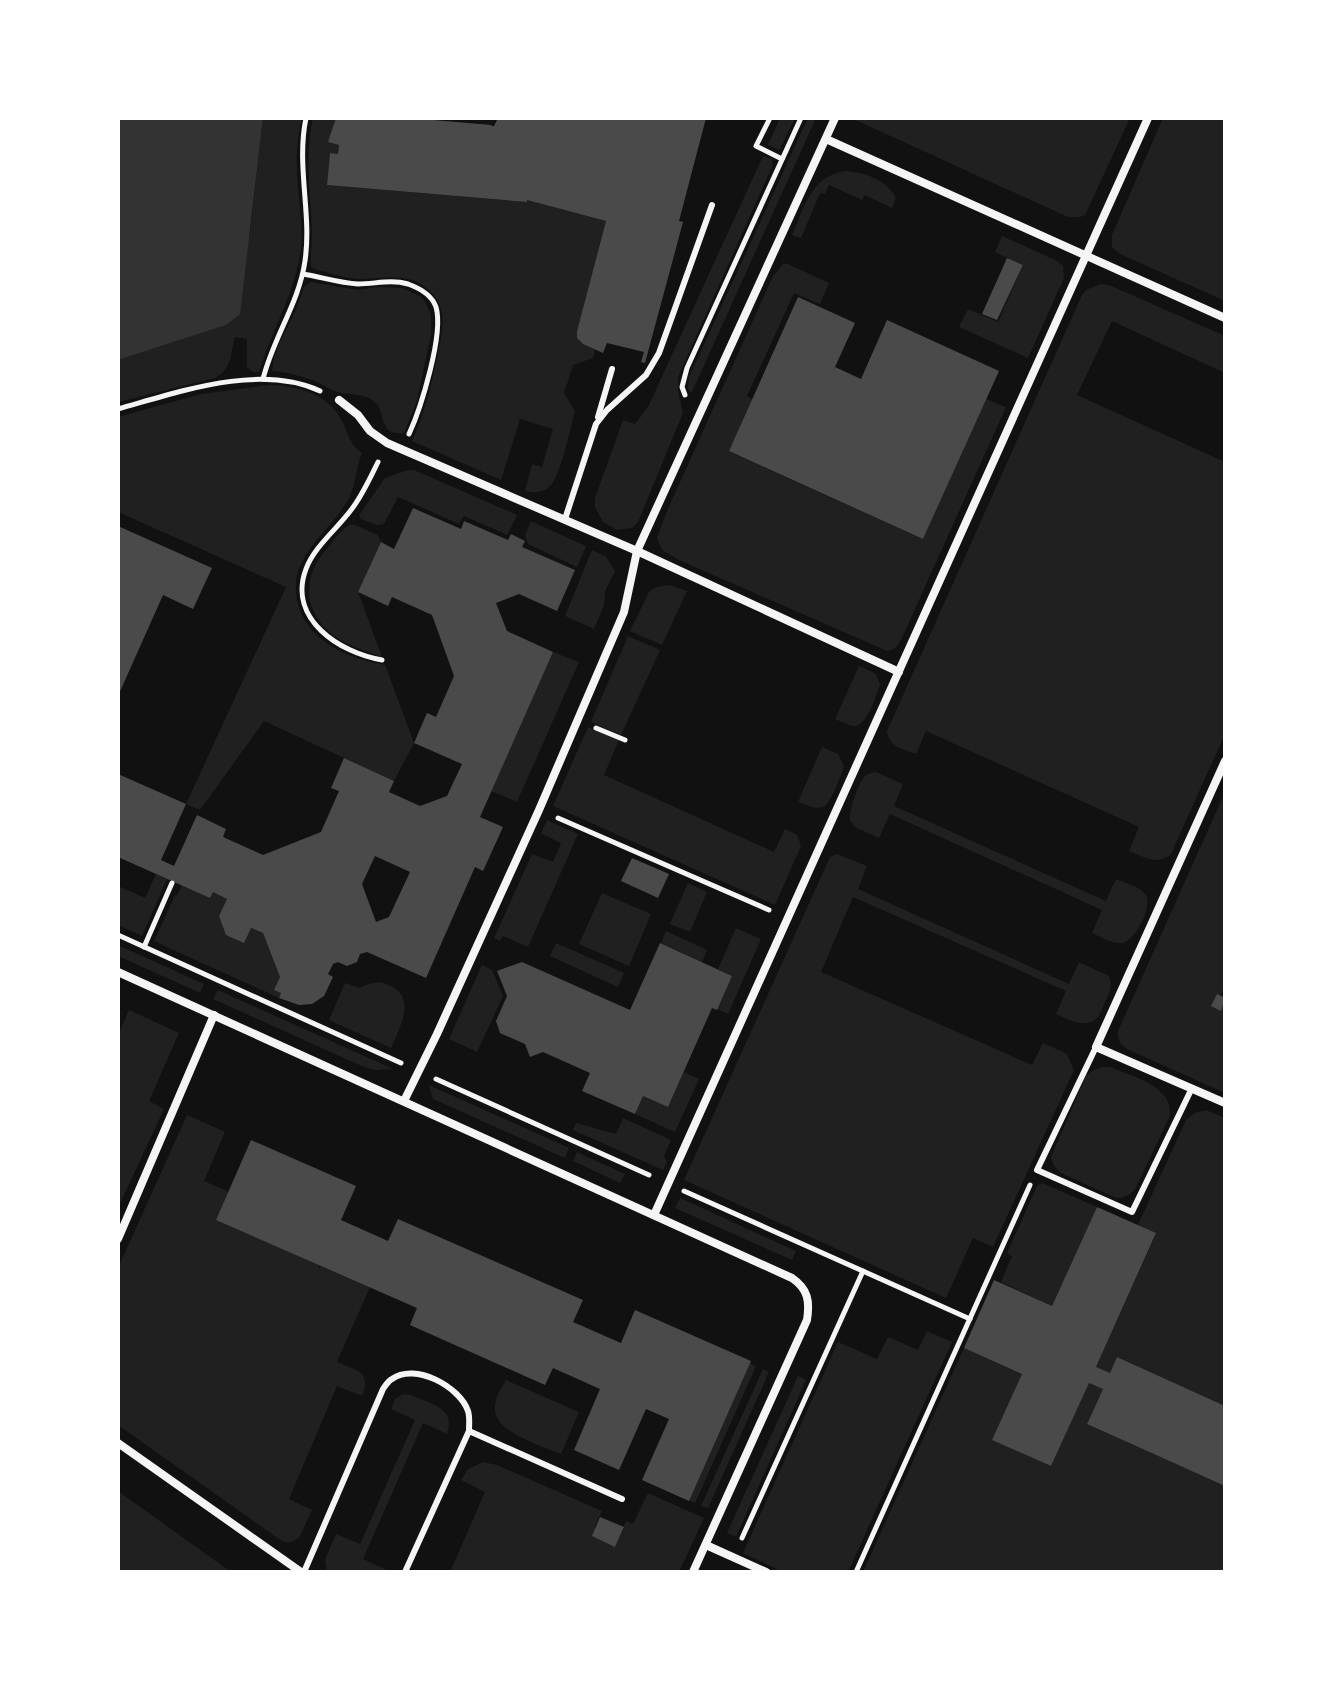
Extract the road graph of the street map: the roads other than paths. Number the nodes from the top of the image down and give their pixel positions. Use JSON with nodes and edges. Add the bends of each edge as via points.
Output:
{"nodes":[{"id":1,"x":835,"y":118,"type":"edge"},
{"id":2,"x":1148,"y":118,"type":"edge"},
{"id":3,"x":826,"y":139,"type":"junction"},
{"id":4,"x":712,"y":205,"type":"dead end"},
{"id":5,"x":1086,"y":256,"type":"junction"},
{"id":6,"x":1225,"y":318,"type":"edge"},
{"id":7,"x":612,"y":369,"type":"dead end"},
{"id":8,"x":339,"y":400,"type":"road end"},
{"id":9,"x":596,"y":424,"type":"junction"},
{"id":10,"x":565,"y":519,"type":"junction"},
{"id":11,"x":637,"y":551,"type":"junction"},
{"id":12,"x":899,"y":672,"type":"junction"},
{"id":13,"x":1225,"y":761,"type":"edge"},
{"id":14,"x":118,"y":972,"type":"edge"},
{"id":15,"x":214,"y":1015,"type":"junction"},
{"id":16,"x":1096,"y":1047,"type":"junction"},
{"id":17,"x":1192,"y":1088,"type":"junction"},
{"id":18,"x":404,"y":1101,"type":"junction"},
{"id":19,"x":1225,"y":1103,"type":"edge"},
{"id":20,"x":654,"y":1215,"type":"junction"},
{"id":21,"x":118,"y":1239,"type":"edge"},
{"id":22,"x":469,"y":1431,"type":"junction"},
{"id":23,"x":118,"y":1443,"type":"edge"},
{"id":24,"x":622,"y":1499,"type":"dead end"},
{"id":25,"x":706,"y":1545,"type":"junction"},
{"id":26,"x":302,"y":1572,"type":"edge"},
{"id":27,"x":405,"y":1572,"type":"edge"},
{"id":28,"x":693,"y":1572,"type":"edge"},
{"id":29,"x":766,"y":1572,"type":"edge"}],
"edges":[{"from":1,"to":3,"type":"street"},
{"from":2,"to":5,"type":"street"},
{"from":3,"to":5,"type":"street"},
{"from":3,"to":11,"type":"street"},
{"from":4,"to":9,"type":"lane","via":[[654,364]]},
{"from":5,"to":6,"type":"street"},
{"from":5,"to":12,"type":"street"},
{"from":7,"to":9,"type":"lane"},
{"from":8,"to":10,"type":"street","via":[[387,443]]},
{"from":9,"to":10,"type":"lane"},
{"from":10,"to":11,"type":"street"},
{"from":11,"to":12,"type":"street"},
{"from":11,"to":18,"type":"street","via":[[624,612]]},
{"from":12,"to":20,"type":"street"},
{"from":13,"to":16,"type":"street"},
{"from":14,"to":15,"type":"street"},
{"from":15,"to":18,"type":"street"},
{"from":15,"to":21,"type":"street"},
{"from":16,"to":17,"type":"street"},
{"from":16,"to":17,"type":"lane","via":[[1037,1170],[1132,1212]]},
{"from":17,"to":19,"type":"street"},
{"from":18,"to":20,"type":"street"},
{"from":20,"to":25,"type":"street","via":[[792,1278],[808,1297],[807,1320]]},
{"from":22,"to":24,"type":"lane"},
{"from":22,"to":26,"type":"lane","via":[[469,1414],[451,1388],[420,1375],[392,1378]]},
{"from":22,"to":27,"type":"lane"},
{"from":23,"to":26,"type":"street"},
{"from":25,"to":28,"type":"street"},
{"from":25,"to":29,"type":"street"}]}
